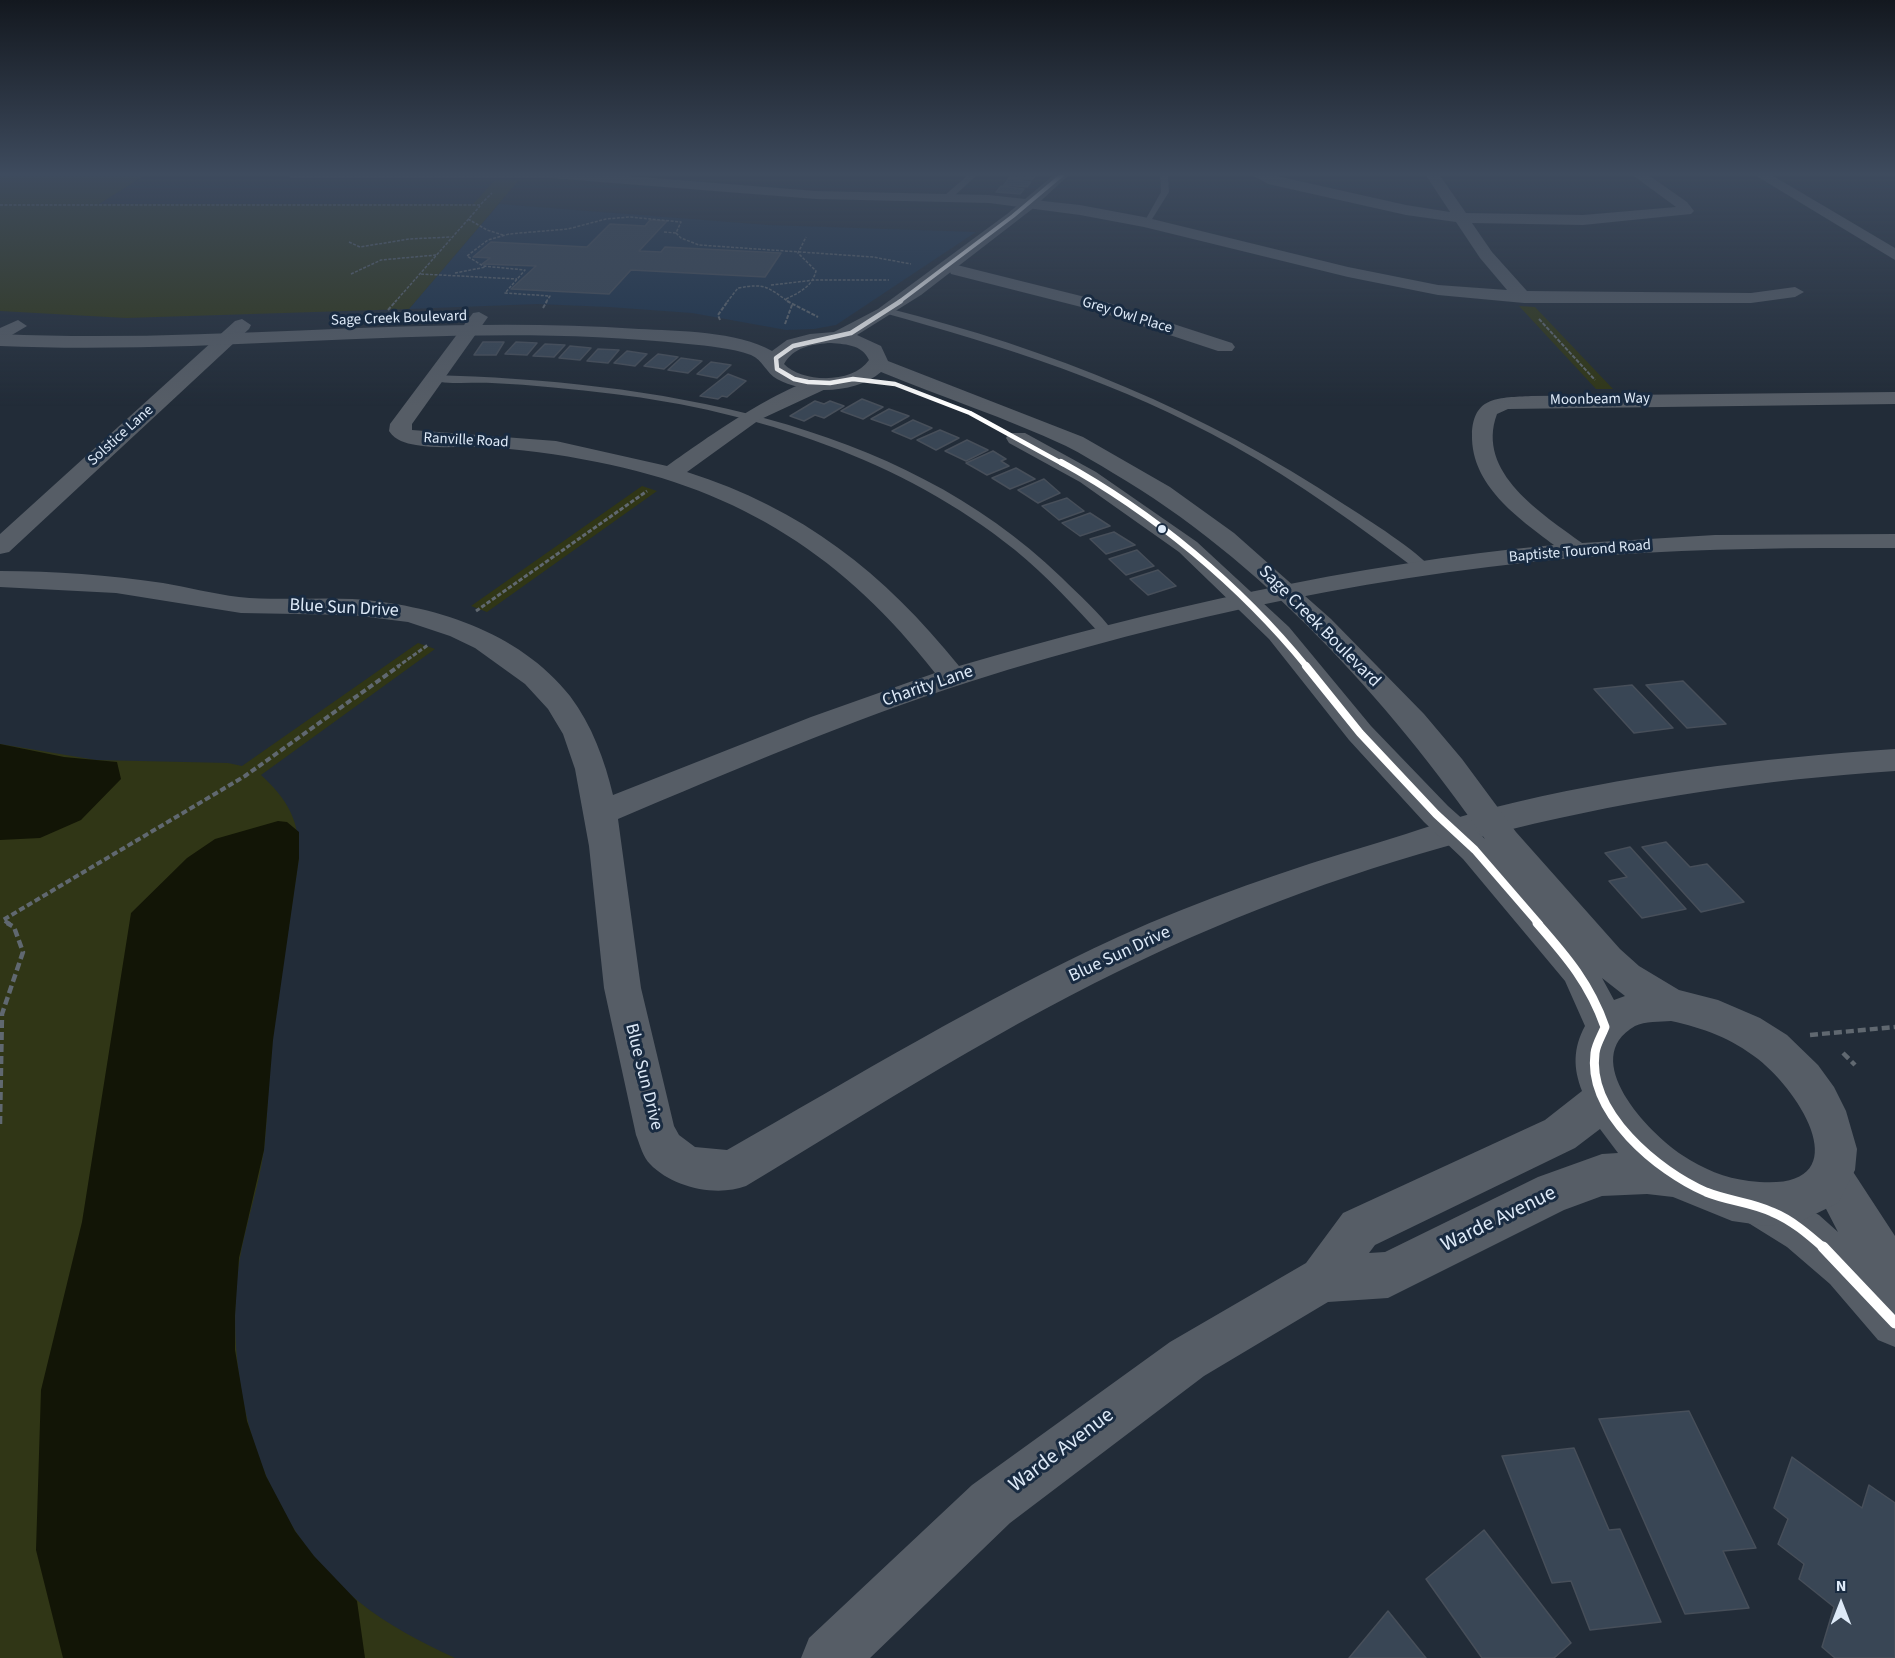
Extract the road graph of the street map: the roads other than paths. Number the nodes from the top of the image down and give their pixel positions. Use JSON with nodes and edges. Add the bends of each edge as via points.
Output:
{"nodes":[{"id":1,"x":980,"y":251,"type":"edge"},
{"id":2,"x":986,"y":251,"type":"edge"},
{"id":3,"x":1265,"y":251,"type":"edge"},
{"id":4,"x":1483,"y":251,"type":"edge"},
{"id":5,"x":962,"y":271,"type":"junction"},
{"id":6,"x":1795,"y":292,"type":"dead end"},
{"id":7,"x":1524,"y":298,"type":"junction"},
{"id":8,"x":894,"y":313,"type":"junction"},
{"id":9,"x":474,"y":323,"type":"junction"},
{"id":10,"x":9,"y":325,"type":"edge"},
{"id":11,"x":235,"y":332,"type":"junction"},
{"id":12,"x":0,"y":338,"type":"edge"},
{"id":13,"x":836,"y":338,"type":"junction"},
{"id":14,"x":796,"y":343,"type":"junction"},
{"id":15,"x":1225,"y":347,"type":"dead end"},
{"id":16,"x":874,"y":355,"type":"junction"},
{"id":17,"x":780,"y":369,"type":"junction"},
{"id":18,"x":433,"y":378,"type":"junction"},
{"id":19,"x":853,"y":379,"type":"junction"},
{"id":20,"x":823,"y":383,"type":"junction"},
{"id":21,"x":1895,"y":398,"type":"edge"},
{"id":22,"x":752,"y":416,"type":"junction"},
{"id":23,"x":663,"y":480,"type":"junction"},
{"id":24,"x":1895,"y":541,"type":"edge"},
{"id":25,"x":0,"y":547,"type":"edge"},
{"id":26,"x":1577,"y":551,"type":"junction"},
{"id":27,"x":1426,"y":570,"type":"junction"},
{"id":28,"x":0,"y":579,"type":"edge"},
{"id":29,"x":1267,"y":597,"type":"junction"},
{"id":30,"x":1107,"y":633,"type":"junction"},
{"id":31,"x":953,"y":677,"type":"junction"},
{"id":32,"x":1895,"y":760,"type":"edge"},
{"id":33,"x":600,"y":814,"type":"junction"},
{"id":34,"x":1474,"y":825,"type":"junction"},
{"id":35,"x":1671,"y":1005,"type":"junction"},
{"id":36,"x":1605,"y":1027,"type":"junction"},
{"id":37,"x":1603,"y":1097,"type":"junction"},
{"id":38,"x":1831,"y":1176,"type":"junction"},
{"id":39,"x":1680,"y":1178,"type":"junction"},
{"id":40,"x":1758,"y":1204,"type":"junction"},
{"id":41,"x":1895,"y":1271,"type":"edge"},
{"id":42,"x":1322,"y":1279,"type":"junction"},
{"id":43,"x":1895,"y":1323,"type":"edge"},
{"id":44,"x":829,"y":1658,"type":"edge"}],
"edges":[{"from":1,"to":8,"type":"street"},
{"from":2,"to":5,"type":"street"},
{"from":3,"to":7,"type":"street","via":[[1389,282]]},
{"from":4,"to":7,"type":"street"},
{"from":5,"to":8,"type":"street"},
{"from":5,"to":15,"type":"street","name":"Grey Owl Place","via":[[1103,307]]},
{"from":6,"to":7,"type":"street","via":[[1751,298]]},
{"from":8,"to":13,"type":"street"},
{"from":8,"to":16,"type":"street","via":[[878,332]]},
{"from":8,"to":27,"type":"lane","via":[[1046,356],[1167,405],[1307,483]]},
{"from":9,"to":11,"type":"street","name":"Sage Creek Boulevard"},
{"from":9,"to":14,"type":"street","name":"Sage Creek Boulevard","via":[[620,320],[760,342]]},
{"from":9,"to":17,"type":"street","name":"Sage Creek Boulevard","via":[[684,338],[753,350]]},
{"from":9,"to":18,"type":"street","name":"Ranville Road"},
{"from":10,"to":11,"type":"street","name":"Sage Creek Boulevard"},
{"from":10,"to":12,"type":"street"},
{"from":11,"to":12,"type":"street","name":"Sage Creek Boulevard","via":[[118,342]]},
{"from":11,"to":25,"type":"street","name":"Solstice Lane"},
{"from":13,"to":14,"type":"street","name":"Sage Creek Boulevard"},
{"from":13,"to":16,"type":"street","name":"Sage Creek Boulevard"},
{"from":14,"to":17,"type":"street","via":[[778,354]]},
{"from":16,"to":19,"type":"street","via":[[869,373]]},
{"from":16,"to":29,"type":"street","name":"Sage Creek Boulevard","via":[[1075,442],[1118,465],[1194,514]]},
{"from":17,"to":20,"type":"street","name":"Sage Creek Boulevard","via":[[801,381]]},
{"from":17,"to":22,"type":"street","via":[[774,389],[756,403]]},
{"from":18,"to":22,"type":"lane","via":[[610,388]]},
{"from":18,"to":23,"type":"street","name":"Ranville Road","via":[[401,424],[404,435],[556,448]]},
{"from":19,"to":20,"type":"street"},
{"from":19,"to":29,"type":"street","name":"Sage Creek Boulevard","via":[[895,384],[980,419],[1088,477]]},
{"from":20,"to":22,"type":"street"},
{"from":21,"to":26,"type":"street","name":"Moonbeam Way","via":[[1497,405],[1485,417],[1483,447],[1489,467],[1500,484],[1539,522]]},
{"from":22,"to":23,"type":"street"},
{"from":22,"to":30,"type":"lane","via":[[832,443],[945,496],[1033,558]]},
{"from":23,"to":31,"type":"street","name":"Ranville Road","via":[[744,502],[793,527],[833,554],[898,610]]},
{"from":24,"to":26,"type":"street","name":"Baptiste Tourond Road","via":[[1763,541]]},
{"from":26,"to":27,"type":"street","name":"Baptiste Tourond Road"},
{"from":27,"to":29,"type":"street","name":"Baptiste Tourond Road"},
{"from":28,"to":33,"type":"street","name":"Blue Sun Drive","via":[[72,580],[250,605],[395,610],[454,627],[504,653],[538,679],[561,707],[579,736],[595,783]]},
{"from":29,"to":30,"type":"street","name":"Charity Lane"},
{"from":29,"to":34,"type":"street","name":"Sage Creek Boulevard","via":[[1279,633],[1360,733]]},
{"from":29,"to":34,"type":"street","name":"Sage Creek Boulevard","via":[[1413,722],[1451,767]]},
{"from":30,"to":31,"type":"street","name":"Charity Lane"},
{"from":31,"to":33,"type":"street","name":"Charity Lane","via":[[784,738]]},
{"from":32,"to":34,"type":"street","via":[[1686,782]]},
{"from":33,"to":34,"type":"street","name":"Blue Sun Drive","via":[[618,960],[650,1111],[662,1147],[686,1165],[704,1171],[731,1171],[903,1068],[1098,963],[1310,876]]},
{"from":34,"to":35,"type":"street","name":"Sage Creek Boulevard","via":[[1607,960]]},
{"from":34,"to":36,"type":"street","name":"Sage Creek Boulevard","via":[[1475,850],[1578,970]]},
{"from":35,"to":36,"type":"street","via":[[1644,1006],[1622,1014]]},
{"from":35,"to":38,"type":"street","via":[[1718,1016],[1761,1039],[1801,1073],[1834,1128],[1836,1162]]},
{"from":36,"to":37,"type":"street","via":[[1594,1058]]},
{"from":37,"to":39,"type":"street","via":[[1633,1140]]},
{"from":37,"to":42,"type":"street","name":"Warde Avenue","via":[[1560,1134],[1359,1229]]},
{"from":38,"to":40,"type":"street","via":[[1819,1190],[1803,1199]]},
{"from":38,"to":41,"type":"street","via":[[1850,1212]]},
{"from":39,"to":40,"type":"street","via":[[1706,1191]]},
{"from":39,"to":42,"type":"street","name":"Warde Avenue","via":[[1647,1173],[1602,1175],[1553,1192],[1388,1275]]},
{"from":40,"to":43,"type":"street","via":[[1803,1231],[1846,1268]]},
{"from":42,"to":44,"type":"street","name":"Warde Avenue","via":[[1186,1359],[992,1504]]}]}
